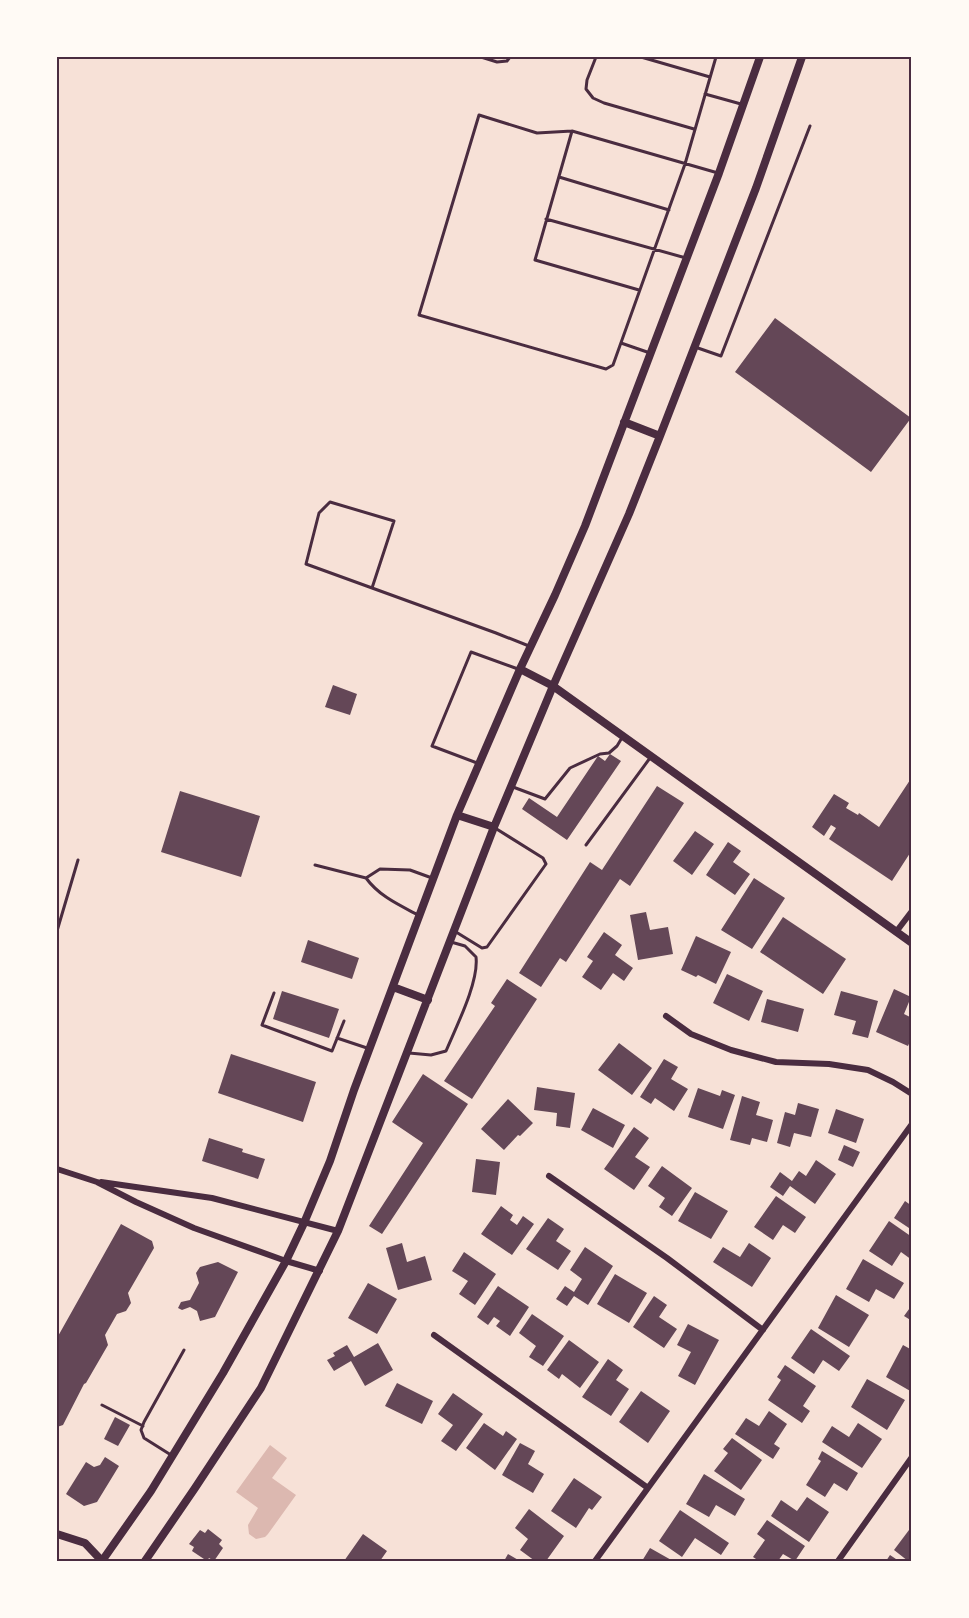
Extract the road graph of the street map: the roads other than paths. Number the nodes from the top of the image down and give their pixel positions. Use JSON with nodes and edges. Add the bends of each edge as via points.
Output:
{"nodes":[{"id":1,"x":481,"y":57,"type":"edge"},
{"id":2,"x":510,"y":57,"type":"edge"},
{"id":3,"x":596,"y":57,"type":"edge"},
{"id":4,"x":641,"y":57,"type":"edge"},
{"id":5,"x":716,"y":57,"type":"edge"},
{"id":6,"x":760,"y":57,"type":"edge"},
{"id":7,"x":802,"y":57,"type":"edge"},
{"id":8,"x":711,"y":77,"type":"junction"},
{"id":9,"x":705,"y":94,"type":"junction"},
{"id":10,"x":743,"y":105,"type":"junction"},
{"id":11,"x":810,"y":126,"type":"dead end"},
{"id":12,"x":695,"y":130,"type":"junction"},
{"id":13,"x":572,"y":131,"type":"junction"},
{"id":14,"x":685,"y":164,"type":"junction"},
{"id":15,"x":719,"y":173,"type":"junction"},
{"id":16,"x":559,"y":177,"type":"junction"},
{"id":17,"x":669,"y":210,"type":"junction"},
{"id":18,"x":546,"y":219,"type":"junction"},
{"id":19,"x":655,"y":249,"type":"junction"},
{"id":20,"x":687,"y":258,"type":"junction"},
{"id":21,"x":639,"y":290,"type":"junction"},
{"id":22,"x":621,"y":343,"type":"junction"},
{"id":23,"x":694,"y":347,"type":"junction"},
{"id":24,"x":650,"y":353,"type":"junction"},
{"id":25,"x":624,"y":422,"type":"junction"},
{"id":26,"x":660,"y":436,"type":"junction"},
{"id":27,"x":372,"y":588,"type":"junction"},
{"id":28,"x":531,"y":647,"type":"junction"},
{"id":29,"x":520,"y":669,"type":"junction"},
{"id":30,"x":553,"y":686,"type":"junction"},
{"id":31,"x":623,"y":736,"type":"junction"},
{"id":32,"x":651,"y":756,"type":"junction"},
{"id":33,"x":479,"y":764,"type":"junction"},
{"id":34,"x":512,"y":786,"type":"junction"},
{"id":35,"x":457,"y":815,"type":"junction"},
{"id":36,"x":494,"y":827,"type":"junction"},
{"id":37,"x":586,"y":845,"type":"dead end"},
{"id":38,"x":78,"y":860,"type":"dead end"},
{"id":39,"x":315,"y":865,"type":"dead end"},
{"id":40,"x":366,"y":878,"type":"junction"},
{"id":41,"x":434,"y":879,"type":"junction"},
{"id":42,"x":912,"y":911,"type":"edge"},
{"id":43,"x":420,"y":915,"type":"junction"},
{"id":44,"x":57,"y":931,"type":"edge"},
{"id":45,"x":454,"y":931,"type":"junction"},
{"id":46,"x":896,"y":932,"type":"junction"},
{"id":47,"x":450,"y":942,"type":"junction"},
{"id":48,"x":912,"y":943,"type":"edge"},
{"id":49,"x":393,"y":987,"type":"junction"},
{"id":50,"x":274,"y":993,"type":"dead end"},
{"id":51,"x":428,"y":1000,"type":"junction"},
{"id":52,"x":666,"y":1016,"type":"dead end"},
{"id":53,"x":345,"y":1021,"type":"dead end"},
{"id":54,"x":338,"y":1038,"type":"junction"},
{"id":55,"x":370,"y":1049,"type":"junction"},
{"id":56,"x":408,"y":1052,"type":"junction"},
{"id":57,"x":912,"y":1094,"type":"edge"},
{"id":58,"x":912,"y":1124,"type":"edge"},
{"id":59,"x":57,"y":1169,"type":"edge"},
{"id":60,"x":549,"y":1176,"type":"dead end"},
{"id":61,"x":97,"y":1182,"type":"junction"},
{"id":62,"x":304,"y":1223,"type":"junction"},
{"id":63,"x":338,"y":1232,"type":"junction"},
{"id":64,"x":285,"y":1261,"type":"junction"},
{"id":65,"x":320,"y":1271,"type":"junction"},
{"id":66,"x":763,"y":1330,"type":"junction"},
{"id":67,"x":434,"y":1335,"type":"dead end"},
{"id":68,"x":184,"y":1350,"type":"dead end"},
{"id":69,"x":102,"y":1405,"type":"dead end"},
{"id":70,"x":142,"y":1425,"type":"junction"},
{"id":71,"x":173,"y":1456,"type":"junction"},
{"id":72,"x":912,"y":1457,"type":"edge"},
{"id":73,"x":648,"y":1488,"type":"junction"},
{"id":74,"x":57,"y":1534,"type":"edge"},
{"id":75,"x":101,"y":1561,"type":"edge"},
{"id":76,"x":145,"y":1561,"type":"edge"},
{"id":77,"x":595,"y":1561,"type":"edge"},
{"id":78,"x":838,"y":1561,"type":"edge"}],
"edges":[{"from":1,"to":2,"type":"lane","via":[[497,62]]},
{"from":3,"to":12,"type":"lane","via":[[586,89],[593,98]]},
{"from":4,"to":8,"type":"lane"},
{"from":5,"to":8,"type":"lane"},
{"from":6,"to":10,"type":"main road"},
{"from":7,"to":23,"type":"main road"},
{"from":8,"to":9,"type":"lane"},
{"from":9,"to":10,"type":"lane"},
{"from":9,"to":12,"type":"lane"},
{"from":10,"to":15,"type":"main road"},
{"from":11,"to":23,"type":"lane","via":[[722,356]]},
{"from":12,"to":14,"type":"lane"},
{"from":13,"to":14,"type":"lane"},
{"from":13,"to":16,"type":"lane"},
{"from":13,"to":22,"type":"lane","via":[[537,133],[478,115],[419,315],[606,369],[613,365]]},
{"from":14,"to":15,"type":"lane"},
{"from":14,"to":17,"type":"lane"},
{"from":15,"to":20,"type":"main road"},
{"from":16,"to":17,"type":"lane"},
{"from":16,"to":18,"type":"lane"},
{"from":17,"to":19,"type":"lane"},
{"from":18,"to":19,"type":"lane"},
{"from":18,"to":21,"type":"lane","via":[[535,260]]},
{"from":19,"to":20,"type":"lane"},
{"from":19,"to":21,"type":"lane"},
{"from":20,"to":24,"type":"main road"},
{"from":21,"to":22,"type":"lane"},
{"from":22,"to":24,"type":"lane"},
{"from":23,"to":26,"type":"main road"},
{"from":24,"to":25,"type":"main road"},
{"from":25,"to":26,"type":"main road"},
{"from":25,"to":28,"type":"main road","via":[[585,526]]},
{"from":26,"to":30,"type":"main road"},
{"from":27,"to":27,"type":"lane","via":[[394,521],[330,502],[319,513],[306,564]]},
{"from":27,"to":28,"type":"lane"},
{"from":28,"to":29,"type":"main road"},
{"from":29,"to":30,"type":"street"},
{"from":29,"to":33,"type":"main road"},
{"from":29,"to":33,"type":"lane","via":[[471,652],[432,746]]},
{"from":30,"to":31,"type":"street"},
{"from":30,"to":34,"type":"main road"},
{"from":31,"to":32,"type":"street"},
{"from":31,"to":34,"type":"lane","via":[[609,753],[570,768],[545,799]]},
{"from":32,"to":37,"type":"lane"},
{"from":32,"to":46,"type":"street"},
{"from":33,"to":35,"type":"main road"},
{"from":34,"to":36,"type":"main road"},
{"from":35,"to":36,"type":"main road"},
{"from":35,"to":41,"type":"main road"},
{"from":36,"to":45,"type":"main road"},
{"from":36,"to":45,"type":"lane","via":[[543,858],[546,864],[487,947],[482,948]]},
{"from":38,"to":44,"type":"lane"},
{"from":39,"to":40,"type":"lane"},
{"from":40,"to":41,"type":"lane","via":[[380,869],[410,870]]},
{"from":40,"to":43,"type":"lane","via":[[374,889]]},
{"from":41,"to":43,"type":"main road"},
{"from":42,"to":46,"type":"street"},
{"from":43,"to":49,"type":"main road"},
{"from":45,"to":47,"type":"main road"},
{"from":46,"to":48,"type":"street"},
{"from":47,"to":51,"type":"main road"},
{"from":47,"to":56,"type":"lane","via":[[465,946],[476,957],[471,990],[446,1051],[431,1055]]},
{"from":49,"to":51,"type":"main road"},
{"from":49,"to":55,"type":"main road"},
{"from":50,"to":54,"type":"lane","via":[[262,1025],[332,1050]]},
{"from":51,"to":56,"type":"main road"},
{"from":52,"to":57,"type":"street","via":[[691,1034],[731,1050],[776,1062],[868,1070]]},
{"from":53,"to":54,"type":"lane"},
{"from":54,"to":55,"type":"lane"},
{"from":55,"to":62,"type":"main road"},
{"from":56,"to":63,"type":"main road"},
{"from":58,"to":66,"type":"street"},
{"from":59,"to":61,"type":"street"},
{"from":60,"to":66,"type":"street"},
{"from":61,"to":62,"type":"street","via":[[212,1197]]},
{"from":61,"to":64,"type":"street","via":[[194,1228]]},
{"from":62,"to":63,"type":"street"},
{"from":62,"to":64,"type":"main road"},
{"from":63,"to":65,"type":"main road"},
{"from":64,"to":65,"type":"street"},
{"from":64,"to":71,"type":"main road"},
{"from":65,"to":76,"type":"main road","via":[[261,1388]]},
{"from":66,"to":73,"type":"street"},
{"from":67,"to":73,"type":"street"},
{"from":68,"to":70,"type":"lane"},
{"from":69,"to":70,"type":"lane"},
{"from":70,"to":71,"type":"lane","via":[[144,1438]]},
{"from":71,"to":75,"type":"main road"},
{"from":72,"to":78,"type":"street"},
{"from":73,"to":77,"type":"street"},
{"from":74,"to":75,"type":"street","via":[[85,1543]]}]}
